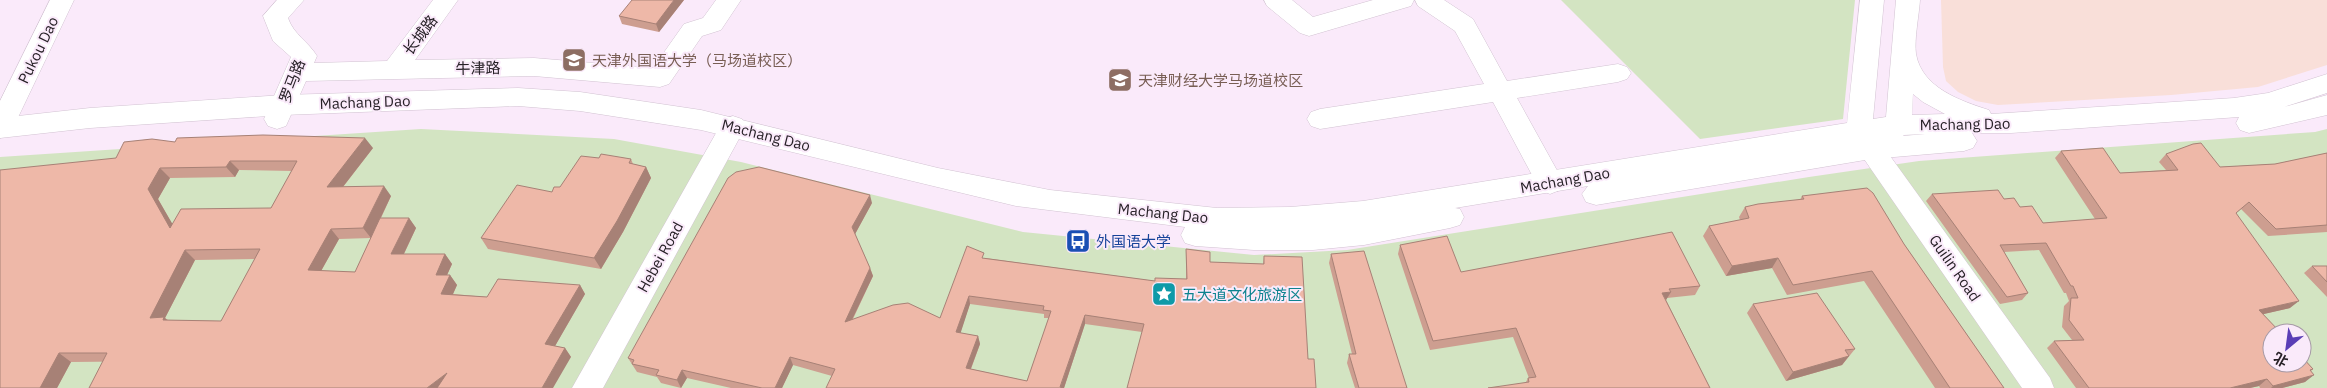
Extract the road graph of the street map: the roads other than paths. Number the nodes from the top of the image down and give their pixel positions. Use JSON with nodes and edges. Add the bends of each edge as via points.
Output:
{"nodes":[{"id":1,"x":62,"y":0,"type":"edge"},
{"id":2,"x":292,"y":0,"type":"edge"},
{"id":3,"x":446,"y":0,"type":"edge"},
{"id":4,"x":729,"y":0,"type":"edge"},
{"id":5,"x":1276,"y":0,"type":"edge"},
{"id":6,"x":1402,"y":0,"type":"edge"},
{"id":7,"x":1872,"y":0,"type":"edge"},
{"id":8,"x":1908,"y":0,"type":"edge"},
{"id":9,"x":1445,"y":4,"type":"edge"},
{"id":10,"x":1903,"y":52,"type":"junction"},
{"id":11,"x":394,"y":70,"type":"junction"},
{"id":12,"x":296,"y":72,"type":"junction"},
{"id":13,"x":1618,"y":73,"type":"dead end"},
{"id":14,"x":2327,"y":83,"type":"edge"},
{"id":15,"x":1499,"y":91,"type":"junction"},
{"id":16,"x":2327,"y":105,"type":"edge"},
{"id":17,"x":280,"y":112,"type":"junction"},
{"id":18,"x":1320,"y":119,"type":"dead end"},
{"id":19,"x":2011,"y":123,"type":"junction"},
{"id":20,"x":1898,"y":125,"type":"junction"},
{"id":21,"x":0,"y":128,"type":"edge"},
{"id":22,"x":729,"y":132,"type":"junction"},
{"id":23,"x":1865,"y":139,"type":"junction"},
{"id":24,"x":0,"y":142,"type":"edge"},
{"id":25,"x":1550,"y":183,"type":"junction"},
{"id":26,"x":587,"y":388,"type":"edge"},
{"id":27,"x":2040,"y":388,"type":"edge"}],
"edges":[{"from":1,"to":21,"type":"main road","name":"Pukou Dao"},
{"from":2,"to":12,"type":"main road","name":"罗马路","via":[[275,16],[282,35],[304,56]]},
{"from":3,"to":11,"type":"main road","name":"长城路"},
{"from":4,"to":11,"type":"main road","name":"牛津路","via":[[712,24],[693,30],[660,78],[534,67]]},
{"from":5,"to":6,"type":"main road","via":[[1309,27]]},
{"from":7,"to":23,"type":"main road"},
{"from":8,"to":10,"type":"main road"},
{"from":9,"to":15,"type":"main road","via":[[1464,26]]},
{"from":10,"to":19,"type":"main road","via":[[1910,72],[1922,89],[1947,106]]},
{"from":10,"to":20,"type":"main road"},
{"from":11,"to":12,"type":"main road","name":"牛津路"},
{"from":12,"to":17,"type":"main road","name":"罗马路"},
{"from":13,"to":15,"type":"main road"},
{"from":14,"to":19,"type":"main road","name":"Machang Dao","via":[[2269,102],[2234,108]]},
{"from":15,"to":18,"type":"main road"},
{"from":15,"to":25,"type":"main road"},
{"from":16,"to":23,"type":"main road","name":"Machang Dao","via":[[2286,116],[2217,126],[1951,142]]},
{"from":17,"to":21,"type":"main road","name":"Machang Dao","via":[[90,118]]},
{"from":17,"to":22,"type":"main road","name":"Machang Dao","via":[[566,114]]},
{"from":17,"to":24,"type":"main road","name":"Machang Dao"},
{"from":19,"to":20,"type":"main road","name":"Machang Dao"},
{"from":20,"to":23,"type":"main road","name":"Machang Dao"},
{"from":22,"to":23,"type":"main road","name":"Machang Dao","via":[[984,207],[1078,223],[1242,239],[1286,240],[1352,235]]},
{"from":22,"to":25,"type":"main road","name":"Machang Dao","via":[[1059,203],[1217,219],[1363,212]]},
{"from":22,"to":26,"type":"main road","name":"Hebei Road"},
{"from":23,"to":25,"type":"main road","name":"Machang Dao"},
{"from":23,"to":27,"type":"main road","name":"Guilin Road"}]}
